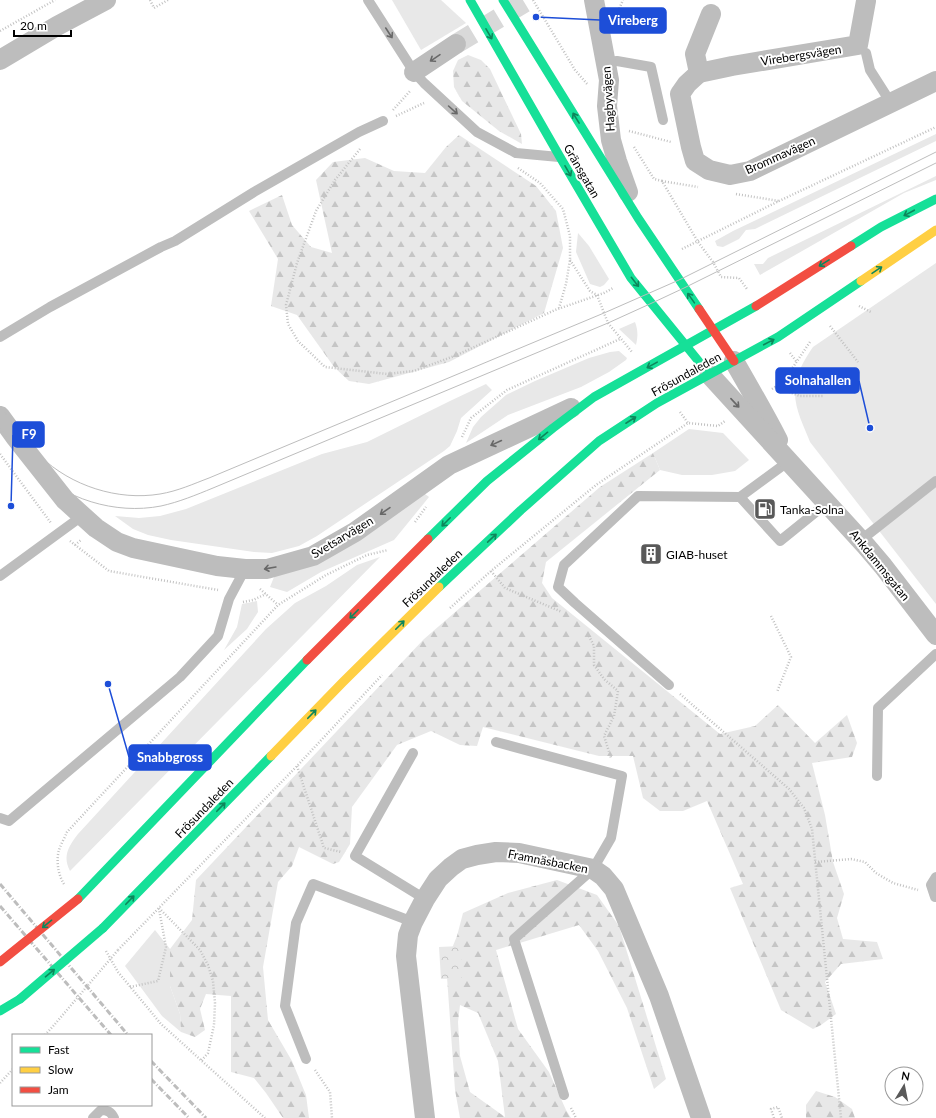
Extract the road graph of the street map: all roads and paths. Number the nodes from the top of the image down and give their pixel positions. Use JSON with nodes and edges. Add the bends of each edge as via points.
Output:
{"nodes":[{"id":1,"x":55,"y":0,"type":"edge"},
{"id":2,"x":150,"y":0,"type":"edge"},
{"id":3,"x":168,"y":0,"type":"edge"},
{"id":4,"x":368,"y":0,"type":"edge"},
{"id":5,"x":470,"y":0,"type":"edge"},
{"id":6,"x":503,"y":0,"type":"edge"},
{"id":7,"x":594,"y":0,"type":"edge"},
{"id":8,"x":866,"y":1,"type":"dead end"},
{"id":9,"x":99,"y":2,"type":"edge"},
{"id":10,"x":711,"y":14,"type":"dead end"},
{"id":11,"x":0,"y":31,"type":"edge"},
{"id":12,"x":456,"y":44,"type":"tunnel mouth"},
{"id":13,"x":866,"y":53,"type":"dead end"},
{"id":14,"x":0,"y":60,"type":"edge"},
{"id":15,"x":606,"y":62,"type":"junction"},
{"id":16,"x":693,"y":78,"type":"junction"},
{"id":17,"x":414,"y":80,"type":"junction"},
{"id":18,"x":936,"y":82,"type":"edge"},
{"id":19,"x":891,"y":103,"type":"junction"},
{"id":20,"x":428,"y":107,"type":"dead end"},
{"id":21,"x":663,"y":120,"type":"dead end"},
{"id":22,"x":383,"y":121,"type":"junction"},
{"id":23,"x":936,"y":127,"type":"edge"},
{"id":24,"x":623,"y":129,"type":"dead end"},
{"id":25,"x":364,"y":144,"type":"dead end"},
{"id":26,"x":691,"y":147,"type":"junction"},
{"id":27,"x":560,"y":157,"type":"junction"},
{"id":28,"x":514,"y":166,"type":"dead end"},
{"id":29,"x":936,"y":199,"type":"edge"},
{"id":30,"x":638,"y":218,"type":"junction"},
{"id":31,"x":936,"y":230,"type":"edge"},
{"id":32,"x":698,"y":242,"type":"junction"},
{"id":33,"x":678,"y":251,"type":"dead end"},
{"id":34,"x":570,"y":260,"type":"junction"},
{"id":35,"x":745,"y":285,"type":"dead end"},
{"id":36,"x":617,"y":286,"type":"dead end"},
{"id":37,"x":597,"y":295,"type":"junction"},
{"id":38,"x":857,"y":305,"type":"dead end"},
{"id":39,"x":559,"y":308,"type":"junction"},
{"id":40,"x":871,"y":312,"type":"dead end"},
{"id":41,"x":829,"y":326,"type":"dead end"},
{"id":42,"x":713,"y":330,"type":"junction"},
{"id":43,"x":0,"y":337,"type":"edge"},
{"id":44,"x":620,"y":339,"type":"junction"},
{"id":45,"x":811,"y":340,"type":"dead end"},
{"id":46,"x":686,"y":346,"type":"junction"},
{"id":47,"x":635,"y":356,"type":"dead end"},
{"id":48,"x":734,"y":361,"type":"junction"},
{"id":49,"x":858,"y":362,"type":"dead end"},
{"id":50,"x":709,"y":374,"type":"junction"},
{"id":51,"x":774,"y":387,"type":"junction"},
{"id":52,"x":768,"y":391,"type":"dead end"},
{"id":53,"x":823,"y":396,"type":"dead end"},
{"id":54,"x":594,"y":397,"type":"junction"},
{"id":55,"x":681,"y":413,"type":"dead end"},
{"id":56,"x":0,"y":416,"type":"edge"},
{"id":57,"x":727,"y":420,"type":"dead end"},
{"id":58,"x":688,"y":423,"type":"junction"},
{"id":59,"x":461,"y":437,"type":"dead end"},
{"id":60,"x":0,"y":454,"type":"edge"},
{"id":61,"x":789,"y":461,"type":"junction"},
{"id":62,"x":936,"y":481,"type":"edge"},
{"id":63,"x":740,"y":497,"type":"junction"},
{"id":64,"x":827,"y":503,"type":"junction"},
{"id":65,"x":82,"y":516,"type":"junction"},
{"id":66,"x":59,"y":533,"type":"junction"},
{"id":67,"x":861,"y":540,"type":"junction"},
{"id":68,"x":395,"y":549,"type":"dead end"},
{"id":69,"x":245,"y":569,"type":"junction"},
{"id":70,"x":491,"y":571,"type":"junction"},
{"id":71,"x":0,"y":576,"type":"edge"},
{"id":72,"x":266,"y":594,"type":"dead end"},
{"id":73,"x":229,"y":599,"type":"junction"},
{"id":74,"x":278,"y":604,"type":"dead end"},
{"id":75,"x":450,"y":608,"type":"dead end"},
{"id":76,"x":563,"y":612,"type":"dead end"},
{"id":77,"x":771,"y":616,"type":"dead end"},
{"id":78,"x":588,"y":632,"type":"dead end"},
{"id":79,"x":936,"y":635,"type":"edge"},
{"id":80,"x":936,"y":654,"type":"edge"},
{"id":81,"x":382,"y":674,"type":"dead end"},
{"id":82,"x":669,"y":685,"type":"joint"},
{"id":83,"x":777,"y":692,"type":"dead end"},
{"id":84,"x":496,"y":742,"type":"dead end"},
{"id":85,"x":412,"y":753,"type":"dead end"},
{"id":86,"x":297,"y":766,"type":"junction"},
{"id":87,"x":615,"y":774,"type":"junction"},
{"id":88,"x":877,"y":776,"type":"dead end"},
{"id":89,"x":0,"y":818,"type":"edge"},
{"id":90,"x":355,"y":856,"type":"junction"},
{"id":91,"x":815,"y":862,"type":"junction"},
{"id":92,"x":593,"y":869,"type":"junction"},
{"id":93,"x":936,"y":877,"type":"edge"},
{"id":94,"x":935,"y":897,"type":"edge"},
{"id":95,"x":425,"y":899,"type":"junction"},
{"id":96,"x":159,"y":908,"type":"junction"},
{"id":97,"x":413,"y":922,"type":"junction"},
{"id":98,"x":0,"y":962,"type":"edge"},
{"id":99,"x":130,"y":987,"type":"dead end"},
{"id":100,"x":0,"y":1011,"type":"edge"},
{"id":101,"x":46,"y":1034,"type":"edge"},
{"id":102,"x":306,"y":1059,"type":"joint"},
{"id":103,"x":12,"y":1070,"type":"edge"},
{"id":104,"x":0,"y":1083,"type":"edge"},
{"id":105,"x":564,"y":1095,"type":"dead end"},
{"id":106,"x":92,"y":1118,"type":"edge"},
{"id":107,"x":114,"y":1118,"type":"edge"},
{"id":108,"x":265,"y":1118,"type":"edge"},
{"id":109,"x":332,"y":1118,"type":"edge"},
{"id":110,"x":424,"y":1118,"type":"edge"},
{"id":111,"x":701,"y":1118,"type":"edge"},
{"id":112,"x":774,"y":1118,"type":"edge"},
{"id":113,"x":782,"y":1118,"type":"edge"},
{"id":114,"x":841,"y":1118,"type":"edge"}],
"edges":[{"from":1,"to":11,"type":"path"},
{"from":2,"to":3,"type":"path","via":[[154,8]]},
{"from":4,"to":17,"type":"lane","one_way":true},
{"from":5,"to":27,"type":"main road","name":"Gränsgatan","one_way":true},
{"from":30,"to":6,"type":"main road","name":"Gränsgatan","one_way":true},
{"from":7,"to":15,"type":"street","name":"Hagbyvägen"},
{"from":8,"to":16,"type":"street","name":"Virebergsvägen","via":[[858,45],[732,66]]},
{"from":9,"to":14,"type":"street"},
{"from":10,"to":16,"type":"street","via":[[695,54]]},
{"from":12,"to":17,"type":"street","one_way":true},
{"from":13,"to":19,"type":"lane","via":[[870,70]]},
{"from":15,"to":21,"type":"lane","via":[[617,61],[651,67]]},
{"from":15,"to":30,"type":"street","name":"Hagbyvägen","via":[[611,140]]},
{"from":16,"to":26,"type":"street","name":"Brommavägen","via":[[680,94]]},
{"from":17,"to":22,"type":"path"},
{"from":17,"to":27,"type":"lane","one_way":true,"via":[[424,84],[477,132],[516,153]]},
{"from":18,"to":19,"type":"street","name":"Brommavägen"},
{"from":19,"to":26,"type":"street","name":"Brommavägen","via":[[750,171],[730,175],[709,170],[695,161]]},
{"from":20,"to":22,"type":"path","via":[[425,103]]},
{"from":22,"to":43,"type":"lane","via":[[254,192],[175,241],[57,303]]},
{"from":23,"to":32,"type":"path"},
{"from":24,"to":26,"type":"path"},
{"from":25,"to":39,"type":"path","via":[[334,180],[316,211],[297,262],[286,305],[288,324],[298,341],[326,367],[387,374],[414,370],[457,355]]},
{"from":27,"to":46,"type":"main road","name":"Gränsgatan","one_way":true,"via":[[628,273]]},
{"from":28,"to":34,"type":"path","via":[[540,183],[563,209],[570,236]]},
{"from":29,"to":42,"type":"main road","name":"Frösundaleden","one_way":true,"via":[[881,227],[758,305]]},
{"from":42,"to":30,"type":"main road","name":"Gränsgatan","one_way":true},
{"from":48,"to":31,"type":"main road","name":"Frösundaleden","one_way":true,"via":[[778,337]]},
{"from":32,"to":33,"type":"path"},
{"from":32,"to":35,"type":"path","via":[[721,277],[738,278]]},
{"from":34,"to":37,"type":"path","via":[[590,291]]},
{"from":34,"to":39,"type":"path"},
{"from":36,"to":37,"type":"path"},
{"from":37,"to":39,"type":"path"},
{"from":37,"to":44,"type":"path","via":[[608,323]]},
{"from":38,"to":40,"type":"path"},
{"from":41,"to":49,"type":"path"},
{"from":42,"to":46,"type":"main road","name":"Frösundaleden"},
{"from":42,"to":48,"type":"main road","name":"Gränsgatan"},
{"from":44,"to":47,"type":"path"},
{"from":44,"to":59,"type":"path","via":[[507,390],[471,418]]},
{"from":45,"to":51,"type":"path","via":[[781,383]]},
{"from":46,"to":50,"type":"main road","name":"Gränsgatan"},
{"from":46,"to":54,"type":"main road","name":"Frösundaleden","one_way":true},
{"from":48,"to":50,"type":"main road","name":"Frösundaleden"},
{"from":48,"to":61,"type":"street","name":"Ankdammsgatan"},
{"from":50,"to":61,"type":"street","name":"Ankdammsgatan","one_way":true},
{"from":100,"to":50,"type":"main road","name":"Frösundaleden","one_way":true,"bridge":true,"via":[[20,999],[103,928],[342,682],[521,510],[599,441],[657,403]]},
{"from":51,"to":52,"type":"path"},
{"from":51,"to":53,"type":"path","via":[[800,396]]},
{"from":54,"to":69,"type":"street","name":"Svetsarvägen","one_way":true,"via":[[449,465],[355,532],[313,556],[267,569]]},
{"from":54,"to":98,"type":"main road","name":"Frösundaleden","one_way":true,"bridge":true,"via":[[487,481],[324,643],[78,899]]},
{"from":55,"to":58,"type":"path"},
{"from":56,"to":65,"type":"street","name":"Svetsarvägen","via":[[64,500]]},
{"from":57,"to":58,"type":"path","via":[[718,426]]},
{"from":58,"to":70,"type":"path","via":[[596,485]]},
{"from":60,"to":66,"type":"path"},
{"from":61,"to":63,"type":"lane"},
{"from":61,"to":64,"type":"street","name":"Ankdammsgatan"},
{"from":62,"to":67,"type":"lane"},
{"from":63,"to":64,"type":"lane","via":[[780,541]]},
{"from":63,"to":82,"type":"lane","via":[[638,496],[564,565],[558,587]]},
{"from":64,"to":67,"type":"street","name":"Ankdammsgatan"},
{"from":65,"to":66,"type":"lane"},
{"from":65,"to":69,"type":"street","name":"Svetsarvägen","via":[[117,542],[133,548],[217,566]]},
{"from":66,"to":71,"type":"lane"},
{"from":66,"to":73,"type":"path","via":[[110,571],[220,590]]},
{"from":67,"to":79,"type":"street","name":"Ankdammsgatan"},
{"from":68,"to":74,"type":"path","via":[[367,555],[326,575]]},
{"from":69,"to":73,"type":"lane"},
{"from":70,"to":75,"type":"path"},
{"from":70,"to":76,"type":"path","via":[[505,588]]},
{"from":72,"to":73,"type":"path","via":[[249,601]]},
{"from":73,"to":89,"type":"lane","via":[[218,636],[180,677],[8,821]]},
{"from":77,"to":83,"type":"path","via":[[791,657]]},
{"from":78,"to":87,"type":"path","via":[[594,646],[594,665],[604,679],[618,690],[614,716],[604,736]]},
{"from":80,"to":88,"type":"lane","via":[[878,708]]},
{"from":81,"to":86,"type":"path"},
{"from":82,"to":91,"type":"path","via":[[789,789],[804,808],[812,829]]},
{"from":84,"to":87,"type":"lane"},
{"from":85,"to":90,"type":"lane"},
{"from":86,"to":90,"type":"path","via":[[324,848]]},
{"from":86,"to":96,"type":"path"},
{"from":87,"to":92,"type":"lane","via":[[622,776],[611,838]]},
{"from":90,"to":95,"type":"lane"},
{"from":91,"to":94,"type":"path","via":[[851,859],[865,862],[876,873],[893,883]]},
{"from":91,"to":114,"type":"path"},
{"from":92,"to":95,"type":"street","name":"Framnäsbacken","via":[[519,853],[477,854],[462,859],[451,867],[438,879]]},
{"from":92,"to":105,"type":"lane","via":[[514,939]]},
{"from":92,"to":111,"type":"street","name":"Framnäsbacken","via":[[614,889],[660,996]]},
{"from":93,"to":94,"type":"lane","via":[[931,885]]},
{"from":95,"to":97,"type":"street","name":"Framnäsbacken"},
{"from":96,"to":99,"type":"path","via":[[166,947],[158,981]]},
{"from":96,"to":101,"type":"path","bridge":true,"via":[[118,950]]},
{"from":96,"to":108,"type":"path","via":[[200,950],[213,981],[214,1025],[208,1053],[201,1061]]},
{"from":97,"to":102,"type":"lane","via":[[313,884],[296,923],[285,1006]]},
{"from":97,"to":110,"type":"street","name":"Framnäsbacken","via":[[408,935],[406,956]]},
{"from":102,"to":109,"type":"path","via":[[330,1092]]},
{"from":103,"to":104,"type":"path"},
{"from":106,"to":107,"type":"lane","via":[[101,1110],[107,1110]]},
{"from":112,"to":113,"type":"path","via":[[771,1109],[778,1106]]}]}
